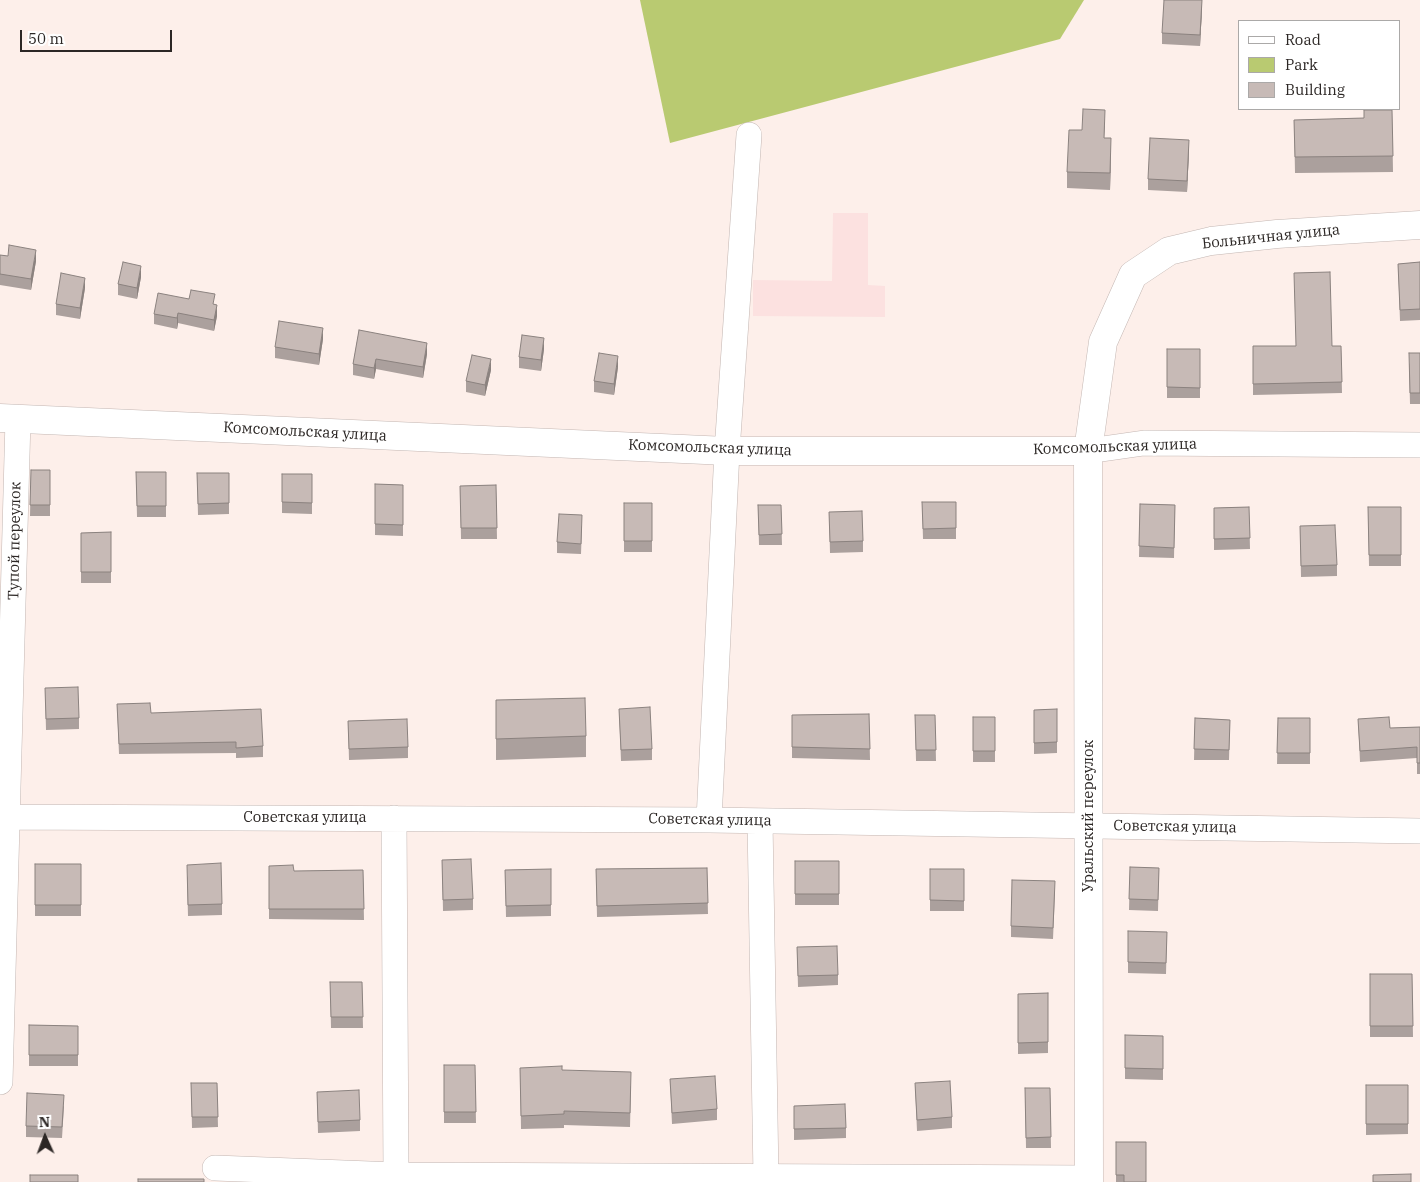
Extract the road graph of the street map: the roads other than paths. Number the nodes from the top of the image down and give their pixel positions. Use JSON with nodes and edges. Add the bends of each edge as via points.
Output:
{"nodes":[{"id":1,"x":749,"y":135,"type":"dead end"},
{"id":2,"x":1420,"y":225,"type":"edge"},
{"id":3,"x":9,"y":418,"type":"edge"},
{"id":4,"x":1420,"y":445,"type":"edge"},
{"id":5,"x":1088,"y":450,"type":"junction"},
{"id":6,"x":727,"y":451,"type":"junction"},
{"id":7,"x":4,"y":817,"type":"edge"},
{"id":8,"x":394,"y":818,"type":"junction"},
{"id":9,"x":709,"y":820,"type":"junction"},
{"id":10,"x":760,"y":821,"type":"junction"},
{"id":11,"x":1088,"y":825,"type":"junction"},
{"id":12,"x":1420,"y":830,"type":"edge"},
{"id":13,"x":0,"y":1082,"type":"edge"},
{"id":14,"x":215,"y":1168,"type":"dead end"},
{"id":15,"x":396,"y":1174,"type":"junction"},
{"id":16,"x":766,"y":1176,"type":"junction"},
{"id":17,"x":1089,"y":1180,"type":"edge"}],
"edges":[{"from":1,"to":6,"type":"street"},
{"from":2,"to":5,"type":"street","name":"Больничная улица","via":[[1211,241],[1169,251],[1133,275],[1103,342]]},
{"from":3,"to":6,"type":"street","name":"Комсомольская улица"},
{"from":3,"to":7,"type":"street","name":"Тупой переулок"},
{"from":4,"to":5,"type":"street","name":"Комсомольская улица","via":[[1144,443]]},
{"from":5,"to":6,"type":"street","name":"Комсомольская улица"},
{"from":5,"to":11,"type":"street","name":"Уральский переулок"},
{"from":6,"to":9,"type":"street"},
{"from":7,"to":8,"type":"street","name":"Советская улица"},
{"from":7,"to":13,"type":"street","name":"Тупой переулок"},
{"from":8,"to":9,"type":"street","name":"Советская улица"},
{"from":8,"to":15,"type":"street"},
{"from":9,"to":10,"type":"street","name":"Советская улица"},
{"from":10,"to":11,"type":"street","name":"Советская улица"},
{"from":10,"to":16,"type":"street"},
{"from":11,"to":12,"type":"street","name":"Советская улица"},
{"from":11,"to":17,"type":"street","name":"Уральский переулок"},
{"from":14,"to":15,"type":"street"},
{"from":15,"to":16,"type":"street"},
{"from":16,"to":17,"type":"street"}]}
